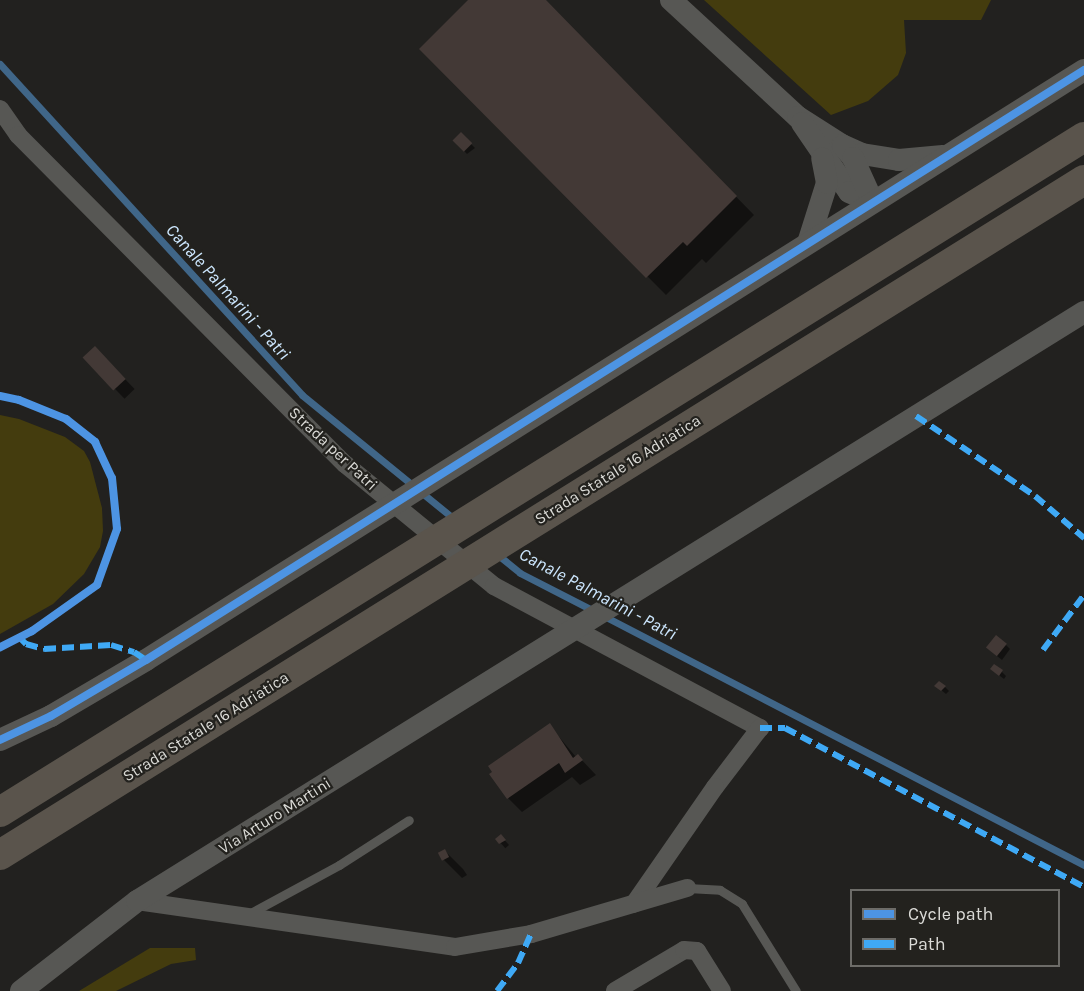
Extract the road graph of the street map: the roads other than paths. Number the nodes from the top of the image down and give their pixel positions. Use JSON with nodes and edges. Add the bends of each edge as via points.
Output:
{"nodes":[{"id":1,"x":671,"y":0,"type":"edge"},
{"id":2,"x":1084,"y":70,"type":"edge"},
{"id":3,"x":0,"y":109,"type":"edge"},
{"id":4,"x":1084,"y":137,"type":"edge"},
{"id":5,"x":832,"y":150,"type":"junction"},
{"id":6,"x":948,"y":155,"type":"junction"},
{"id":7,"x":1084,"y":180,"type":"edge"},
{"id":8,"x":873,"y":202,"type":"junction"},
{"id":9,"x":808,"y":243,"type":"junction"},
{"id":10,"x":1084,"y":312,"type":"edge"},
{"id":11,"x":0,"y":740,"type":"edge"},
{"id":12,"x":0,"y":812,"type":"edge"},
{"id":13,"x":409,"y":820,"type":"dead end"},
{"id":14,"x":0,"y":855,"type":"edge"},
{"id":15,"x":687,"y":888,"type":"joint"},
{"id":16,"x":137,"y":901,"type":"junction"},
{"id":17,"x":634,"y":904,"type":"junction"},
{"id":18,"x":244,"y":916,"type":"junction"},
{"id":19,"x":21,"y":991,"type":"edge"},
{"id":20,"x":615,"y":991,"type":"edge"},
{"id":21,"x":722,"y":991,"type":"edge"},
{"id":22,"x":796,"y":991,"type":"edge"}],
"edges":[{"from":1,"to":5,"type":"street"},
{"from":2,"to":6,"type":"street"},
{"from":3,"to":17,"type":"street","name":"Strada per Patri","via":[[18,135],[345,464],[485,579],[760,728]]},
{"from":4,"to":12,"type":"highway"},
{"from":5,"to":6,"type":"street","via":[[899,160]]},
{"from":5,"to":8,"type":"street","via":[[853,158]]},
{"from":5,"to":9,"type":"street","via":[[827,183]]},
{"from":6,"to":8,"type":"street"},
{"from":7,"to":14,"type":"highway","name":"Strada Statale 16 Adriatica"},
{"from":8,"to":9,"type":"street"},
{"from":9,"to":11,"type":"street","via":[[146,660],[51,716]]},
{"from":10,"to":16,"type":"street","name":"Via Arturo Martini"},
{"from":13,"to":18,"type":"lane","via":[[339,865]]},
{"from":15,"to":17,"type":"street"},
{"from":15,"to":22,"type":"lane","via":[[720,890],[742,904]]},
{"from":16,"to":18,"type":"street"},
{"from":16,"to":19,"type":"street","name":"Via Arturo Martini"},
{"from":17,"to":18,"type":"street","via":[[531,934],[455,947]]},
{"from":20,"to":21,"type":"street","via":[[684,950],[697,951]]}]}
